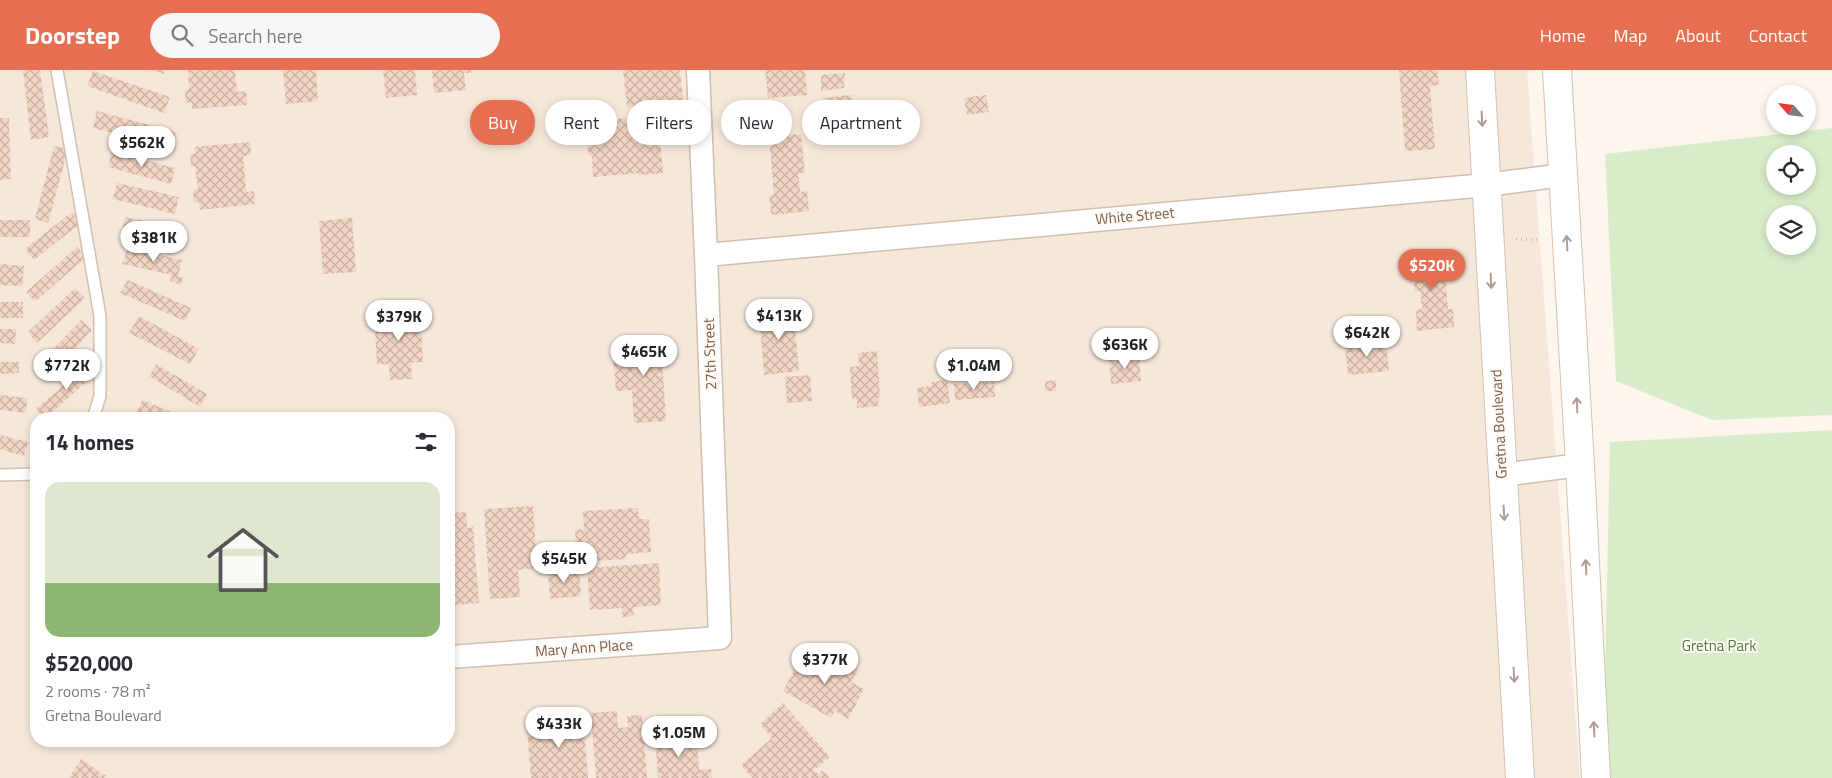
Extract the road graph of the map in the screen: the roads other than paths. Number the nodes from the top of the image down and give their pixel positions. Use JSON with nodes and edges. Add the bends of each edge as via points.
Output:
{"nodes":[{"id":1,"x":57,"y":70,"type":"edge"},
{"id":2,"x":698,"y":70,"type":"edge"},
{"id":3,"x":1480,"y":70,"type":"edge"},
{"id":4,"x":1557,"y":70,"type":"edge"},
{"id":5,"x":1563,"y":176,"type":"junction"},
{"id":6,"x":1486,"y":184,"type":"junction"},
{"id":7,"x":706,"y":255,"type":"junction"},
{"id":8,"x":94,"y":412,"type":"edge"},
{"id":9,"x":1580,"y":465,"type":"junction"},
{"id":10,"x":30,"y":474,"type":"edge"},
{"id":11,"x":0,"y":475,"type":"edge"},
{"id":12,"x":1502,"y":475,"type":"junction"},
{"id":13,"x":720,"y":638,"type":"joint"},
{"id":14,"x":455,"y":657,"type":"edge"},
{"id":15,"x":1520,"y":778,"type":"edge"},
{"id":16,"x":1596,"y":778,"type":"edge"}],
"edges":[{"from":1,"to":8,"type":"lane","via":[[100,316],[100,396]]},
{"from":2,"to":7,"type":"street","name":"27th Street"},
{"from":3,"to":6,"type":"street","name":"Gretna Boulevard","one_way":true},
{"from":4,"to":5,"type":"street"},
{"from":5,"to":6,"type":"street","name":"White Street"},
{"from":9,"to":5,"type":"street","one_way":true},
{"from":6,"to":7,"type":"street","name":"White Street"},
{"from":6,"to":12,"type":"street","name":"Gretna Boulevard","one_way":true},
{"from":7,"to":13,"type":"street","name":"27th Street"},
{"from":9,"to":12,"type":"street"},
{"from":16,"to":9,"type":"street","one_way":true},
{"from":10,"to":11,"type":"lane"},
{"from":12,"to":15,"type":"street","name":"Gretna Boulevard","one_way":true},
{"from":13,"to":14,"type":"street","name":"Mary Ann Place"}]}
